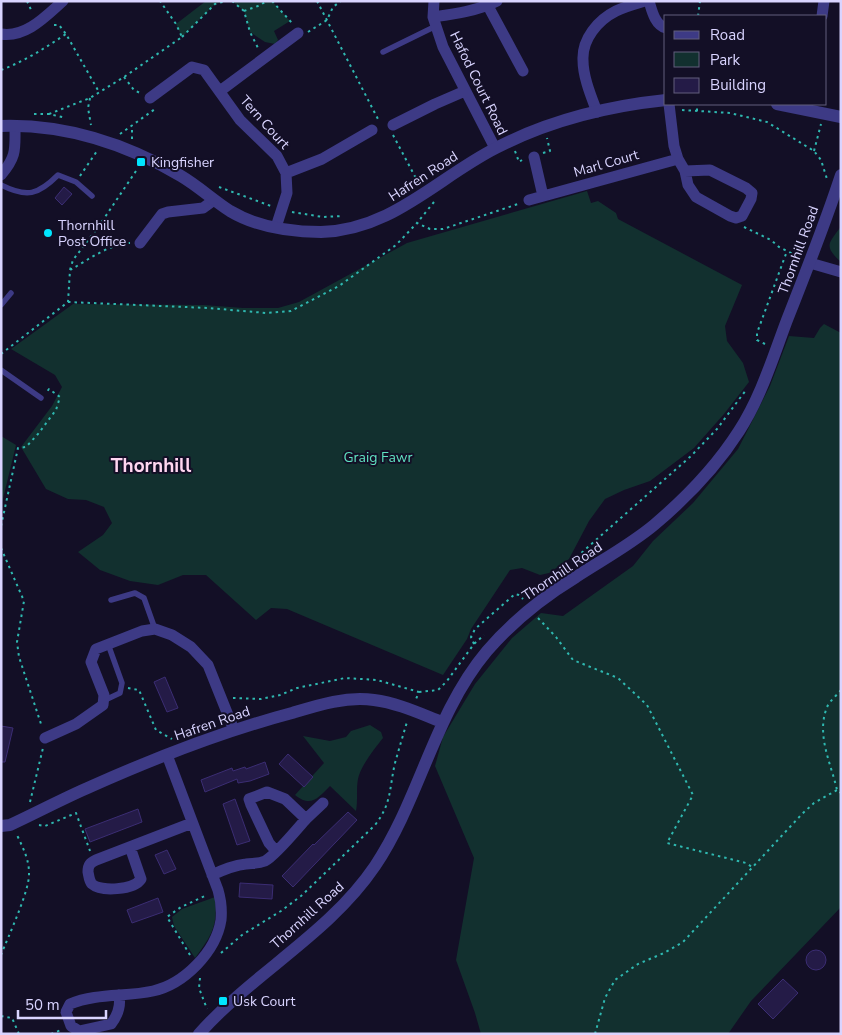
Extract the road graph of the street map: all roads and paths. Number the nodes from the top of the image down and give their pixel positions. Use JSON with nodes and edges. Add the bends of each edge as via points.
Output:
{"nodes":[{"id":1,"x":27,"y":1,"type":"edge"},
{"id":2,"x":160,"y":1,"type":"edge"},
{"id":3,"x":226,"y":1,"type":"edge"},
{"id":4,"x":232,"y":1,"type":"edge"},
{"id":5,"x":267,"y":1,"type":"edge"},
{"id":6,"x":272,"y":1,"type":"edge"},
{"id":7,"x":341,"y":1,"type":"edge"},
{"id":8,"x":434,"y":1,"type":"edge"},
{"id":9,"x":645,"y":1,"type":"edge"},
{"id":10,"x":649,"y":1,"type":"edge"},
{"id":11,"x":700,"y":1,"type":"edge"},
{"id":12,"x":824,"y":1,"type":"edge"},
{"id":13,"x":55,"y":4,"type":"edge"},
{"id":14,"x":492,"y":4,"type":"edge"},
{"id":15,"x":244,"y":11,"type":"junction"},
{"id":16,"x":698,"y":15,"type":"edge"},
{"id":17,"x":822,"y":15,"type":"edge"},
{"id":18,"x":41,"y":21,"type":"junction"},
{"id":19,"x":434,"y":21,"type":"junction"},
{"id":20,"x":664,"y":28,"type":"edge"},
{"id":21,"x":298,"y":33,"type":"junction"},
{"id":22,"x":1,"y":34,"type":"edge"},
{"id":23,"x":66,"y":34,"type":"junction"},
{"id":24,"x":182,"y":36,"type":"junction"},
{"id":25,"x":383,"y":52,"type":"dead end"},
{"id":26,"x":264,"y":59,"type":"junction"},
{"id":27,"x":1,"y":70,"type":"edge"},
{"id":28,"x":522,"y":71,"type":"dead end"},
{"id":29,"x":220,"y":91,"type":"junction"},
{"id":30,"x":465,"y":91,"type":"junction"},
{"id":31,"x":99,"y":92,"type":"junction"},
{"id":32,"x":90,"y":98,"type":"junction"},
{"id":33,"x":150,"y":98,"type":"dead end"},
{"id":34,"x":664,"y":104,"type":"edge"},
{"id":35,"x":668,"y":105,"type":"edge"},
{"id":36,"x":672,"y":105,"type":"edge"},
{"id":37,"x":697,"y":105,"type":"edge"},
{"id":38,"x":781,"y":105,"type":"edge"},
{"id":39,"x":697,"y":111,"type":"junction"},
{"id":40,"x":597,"y":112,"type":"junction"},
{"id":41,"x":824,"y":113,"type":"junction"},
{"id":42,"x":49,"y":114,"type":"dead end"},
{"id":43,"x":841,"y":117,"type":"edge"},
{"id":44,"x":91,"y":125,"type":"dead end"},
{"id":45,"x":393,"y":125,"type":"dead end"},
{"id":46,"x":1,"y":126,"type":"edge"},
{"id":47,"x":15,"y":126,"type":"junction"},
{"id":48,"x":132,"y":126,"type":"dead end"},
{"id":49,"x":372,"y":130,"type":"dead end"},
{"id":50,"x":546,"y":135,"type":"dead end"},
{"id":51,"x":132,"y":143,"type":"dead end"},
{"id":52,"x":100,"y":147,"type":"dead end"},
{"id":53,"x":495,"y":148,"type":"junction"},
{"id":54,"x":814,"y":151,"type":"junction"},
{"id":55,"x":508,"y":152,"type":"dead end"},
{"id":56,"x":534,"y":157,"type":"junction"},
{"id":57,"x":678,"y":159,"type":"junction"},
{"id":58,"x":138,"y":167,"type":"dead end"},
{"id":59,"x":685,"y":171,"type":"junction"},
{"id":60,"x":286,"y":173,"type":"junction"},
{"id":61,"x":1,"y":175,"type":"edge"},
{"id":62,"x":841,"y":175,"type":"edge"},
{"id":63,"x":76,"y":182,"type":"junction"},
{"id":64,"x":827,"y":184,"type":"dead end"},
{"id":65,"x":1,"y":185,"type":"edge"},
{"id":66,"x":92,"y":196,"type":"dead end"},
{"id":67,"x":439,"y":196,"type":"dead end"},
{"id":68,"x":543,"y":196,"type":"junction"},
{"id":69,"x":214,"y":200,"type":"junction"},
{"id":70,"x":530,"y":200,"type":"joint"},
{"id":71,"x":736,"y":218,"type":"junction"},
{"id":72,"x":417,"y":223,"type":"junction"},
{"id":73,"x":276,"y":227,"type":"junction"},
{"id":74,"x":140,"y":243,"type":"joint"},
{"id":75,"x":787,"y":251,"type":"junction"},
{"id":76,"x":806,"y":260,"type":"junction"},
{"id":77,"x":70,"y":270,"type":"junction"},
{"id":78,"x":841,"y":272,"type":"edge"},
{"id":79,"x":11,"y":293,"type":"dead end"},
{"id":80,"x":68,"y":302,"type":"junction"},
{"id":81,"x":1,"y":306,"type":"edge"},
{"id":82,"x":768,"y":345,"type":"dead end"},
{"id":83,"x":1,"y":354,"type":"edge"},
{"id":84,"x":1,"y":370,"type":"edge"},
{"id":85,"x":748,"y":387,"type":"dead end"},
{"id":86,"x":41,"y":398,"type":"joint"},
{"id":87,"x":1,"y":526,"type":"edge"},
{"id":88,"x":1,"y":548,"type":"edge"},
{"id":89,"x":561,"y":572,"type":"dead end"},
{"id":90,"x":111,"y":600,"type":"dead end"},
{"id":91,"x":523,"y":600,"type":"dead end"},
{"id":92,"x":538,"y":618,"type":"dead end"},
{"id":93,"x":155,"y":629,"type":"junction"},
{"id":94,"x":484,"y":635,"type":"dead end"},
{"id":95,"x":108,"y":644,"type":"junction"},
{"id":96,"x":474,"y":644,"type":"junction"},
{"id":97,"x":841,"y":690,"type":"edge"},
{"id":98,"x":419,"y":692,"type":"dead end"},
{"id":99,"x":103,"y":701,"type":"junction"},
{"id":100,"x":442,"y":722,"type":"junction"},
{"id":101,"x":234,"y":730,"type":"junction"},
{"id":102,"x":45,"y":738,"type":"junction"},
{"id":103,"x":167,"y":755,"type":"junction"},
{"id":104,"x":837,"y":790,"type":"junction"},
{"id":105,"x":841,"y":793,"type":"edge"},
{"id":106,"x":323,"y":803,"type":"dead end"},
{"id":107,"x":30,"y":816,"type":"junction"},
{"id":108,"x":306,"y":819,"type":"junction"},
{"id":109,"x":192,"y":823,"type":"junction"},
{"id":110,"x":1,"y":826,"type":"edge"},
{"id":111,"x":24,"y":831,"type":"dead end"},
{"id":112,"x":130,"y":847,"type":"junction"},
{"id":113,"x":276,"y":851,"type":"junction"},
{"id":114,"x":93,"y":861,"type":"junction"},
{"id":115,"x":752,"y":867,"type":"junction"},
{"id":116,"x":212,"y":875,"type":"junction"},
{"id":117,"x":1,"y":955,"type":"edge"},
{"id":118,"x":200,"y":977,"type":"dead end"},
{"id":119,"x":119,"y":995,"type":"junction"},
{"id":120,"x":202,"y":1015,"type":"dead end"},
{"id":121,"x":1,"y":1016,"type":"edge"},
{"id":122,"x":19,"y":1034,"type":"edge"},
{"id":123,"x":199,"y":1034,"type":"edge"},
{"id":124,"x":595,"y":1034,"type":"edge"}],
"edges":[{"from":1,"to":18,"type":"path","via":[[34,16]]},
{"from":2,"to":24,"type":"path"},
{"from":3,"to":24,"type":"path","via":[[215,4]]},
{"from":4,"to":15,"type":"path"},
{"from":5,"to":15,"type":"path"},
{"from":6,"to":21,"type":"path"},
{"from":7,"to":21,"type":"path","via":[[333,7],[327,20],[301,37]]},
{"from":8,"to":19,"type":"street","name":"Hafod Court Road"},
{"from":9,"to":40,"type":"street","via":[[616,11],[597,24],[587,41],[583,59]]},
{"from":10,"to":20,"type":"street","via":[[653,14]]},
{"from":11,"to":16,"type":"path"},
{"from":12,"to":17,"type":"street"},
{"from":13,"to":18,"type":"street"},
{"from":14,"to":19,"type":"street"},
{"from":14,"to":28,"type":"street"},
{"from":15,"to":26,"type":"path","via":[[250,32]]},
{"from":18,"to":22,"type":"street","via":[[24,31]]},
{"from":18,"to":23,"type":"path","via":[[59,25]]},
{"from":19,"to":25,"type":"lane"},
{"from":19,"to":30,"type":"street","name":"Hafod Court Road"},
{"from":21,"to":26,"type":"street","name":"Tern Court"},
{"from":23,"to":27,"type":"path"},
{"from":23,"to":31,"type":"path"},
{"from":24,"to":31,"type":"path"},
{"from":26,"to":29,"type":"street","name":"Tern Court"},
{"from":29,"to":33,"type":"street","name":"Tern Court","via":[[204,70],[192,67]]},
{"from":29,"to":60,"type":"street","name":"Tern Court","via":[[240,120],[277,156]]},
{"from":30,"to":45,"type":"street"},
{"from":30,"to":53,"type":"street","name":"Hafod Court Road"},
{"from":31,"to":32,"type":"path"},
{"from":32,"to":42,"type":"path"},
{"from":32,"to":44,"type":"path"},
{"from":34,"to":40,"type":"street","name":"Hafren Road","via":[[638,103]]},
{"from":35,"to":57,"type":"street"},
{"from":36,"to":39,"type":"path"},
{"from":37,"to":39,"type":"path"},
{"from":38,"to":41,"type":"street"},
{"from":39,"to":54,"type":"path","via":[[767,122]]},
{"from":40,"to":53,"type":"street","name":"Hafren Road","via":[[535,130]]},
{"from":41,"to":43,"type":"street"},
{"from":41,"to":54,"type":"path"},
{"from":46,"to":47,"type":"street","name":"Hafren Road"},
{"from":47,"to":61,"type":"street","via":[[11,163]]},
{"from":47,"to":69,"type":"street","name":"Hafren Road","via":[[78,134],[114,144],[183,177]]},
{"from":48,"to":51,"type":"path"},
{"from":49,"to":60,"type":"street","via":[[322,160]]},
{"from":50,"to":56,"type":"path","via":[[550,151]]},
{"from":52,"to":63,"type":"path"},
{"from":53,"to":73,"type":"street","name":"Hafren Road","via":[[411,203],[368,224],[323,232]]},
{"from":54,"to":64,"type":"path","via":[[821,160]]},
{"from":55,"to":56,"type":"path","via":[[515,149],[519,162]]},
{"from":56,"to":68,"type":"street"},
{"from":57,"to":59,"type":"street"},
{"from":57,"to":68,"type":"street","name":"Marl Court"},
{"from":58,"to":77,"type":"path","via":[[73,260]]},
{"from":59,"to":71,"type":"street","via":[[688,185],[696,197]]},
{"from":59,"to":71,"type":"street","via":[[710,170],[752,193],[742,216]]},
{"from":60,"to":73,"type":"street","via":[[287,193]]},
{"from":62,"to":76,"type":"street","name":"Thornhill Road"},
{"from":63,"to":65,"type":"lane","via":[[58,175],[34,193],[14,191]]},
{"from":63,"to":66,"type":"lane"},
{"from":67,"to":72,"type":"path"},
{"from":68,"to":70,"type":"street","name":"Marl Court"},
{"from":69,"to":73,"type":"street","name":"Hafren Road","via":[[253,222]]},
{"from":69,"to":74,"type":"street","via":[[203,208],[162,214]]},
{"from":70,"to":72,"type":"path","via":[[443,229],[430,229]]},
{"from":71,"to":75,"type":"path","via":[[743,227]]},
{"from":72,"to":80,"type":"path","via":[[396,245],[339,286],[291,311],[266,314]]},
{"from":74,"to":77,"type":"path","via":[[121,244]]},
{"from":75,"to":76,"type":"path"},
{"from":75,"to":82,"type":"path","via":[[757,333],[758,340]]},
{"from":76,"to":78,"type":"street"},
{"from":76,"to":100,"type":"street","name":"Thornhill Road","via":[[752,409],[713,467],[651,527],[534,606],[504,634],[465,681]]},
{"from":77,"to":80,"type":"path"},
{"from":79,"to":81,"type":"lane"},
{"from":80,"to":83,"type":"path"},
{"from":84,"to":86,"type":"lane"},
{"from":85,"to":89,"type":"path","via":[[691,456]]},
{"from":86,"to":87,"type":"path","via":[[49,389],[60,397],[56,410],[38,434],[26,447],[18,448]]},
{"from":88,"to":102,"type":"path","via":[[24,601],[17,642],[19,657]]},
{"from":90,"to":93,"type":"lane","via":[[135,593],[144,598]]},
{"from":91,"to":96,"type":"path","via":[[515,594],[476,628],[471,636]]},
{"from":92,"to":115,"type":"path","via":[[573,660],[618,678],[647,705],[693,795],[667,842]]},
{"from":93,"to":95,"type":"street"},
{"from":93,"to":101,"type":"street","via":[[191,647],[208,665]]},
{"from":94,"to":96,"type":"path"},
{"from":95,"to":99,"type":"street","via":[[96,649],[90,662],[104,695]]},
{"from":95,"to":99,"type":"lane","via":[[122,683],[120,693]]},
{"from":96,"to":98,"type":"path","via":[[438,690]]},
{"from":97,"to":104,"type":"path","via":[[828,705],[823,726]]},
{"from":99,"to":102,"type":"street","via":[[103,705],[89,716]]},
{"from":100,"to":101,"type":"street","name":"Hafren Road","via":[[396,705],[352,699]]},
{"from":100,"to":123,"type":"street","name":"Thornhill Road","via":[[388,845],[359,887],[332,916],[228,1004]]},
{"from":101,"to":103,"type":"street","name":"Hafren Road"},
{"from":102,"to":107,"type":"path","via":[[28,807]]},
{"from":103,"to":107,"type":"street","name":"Hafren Road","via":[[91,786]]},
{"from":103,"to":109,"type":"street"},
{"from":104,"to":105,"type":"path"},
{"from":104,"to":115,"type":"path","via":[[814,803]]},
{"from":106,"to":108,"type":"street"},
{"from":107,"to":110,"type":"street","name":"Hafren Road"},
{"from":107,"to":114,"type":"path","via":[[34,824],[45,826],[76,813]]},
{"from":108,"to":113,"type":"street"},
{"from":108,"to":113,"type":"street","via":[[285,799],[267,792],[249,799],[269,843]]},
{"from":109,"to":112,"type":"street"},
{"from":109,"to":116,"type":"street"},
{"from":111,"to":117,"type":"path","via":[[17,836],[26,856],[29,874]]},
{"from":112,"to":114,"type":"street"},
{"from":112,"to":114,"type":"street","via":[[141,880],[136,885],[110,889],[93,885],[88,867]]},
{"from":113,"to":116,"type":"street","via":[[267,860],[230,867]]},
{"from":115,"to":124,"type":"path","via":[[683,942],[638,964],[615,980],[605,998]]},
{"from":116,"to":119,"type":"street","via":[[222,905],[221,922],[206,954],[182,977],[166,986]]},
{"from":118,"to":120,"type":"path","via":[[201,994],[207,1008]]},
{"from":119,"to":119,"type":"street","via":[[121,1004],[111,1024],[78,1031],[71,1026],[66,1012],[70,1004],[82,999]]},
{"from":121,"to":122,"type":"path","via":[[12,1018]]}]}
